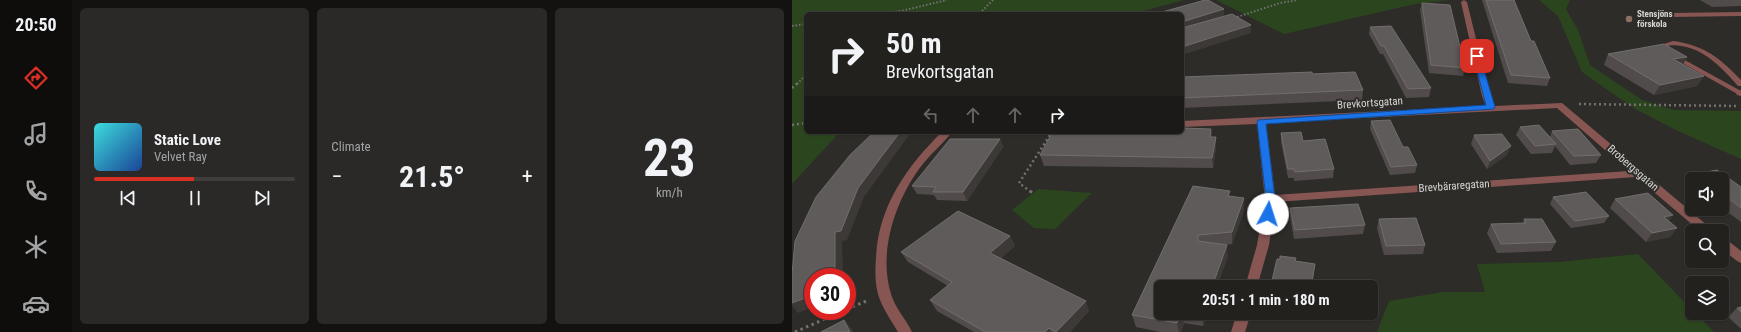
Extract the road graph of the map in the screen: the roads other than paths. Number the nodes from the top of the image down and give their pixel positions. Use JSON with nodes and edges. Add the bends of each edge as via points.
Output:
{"nodes":[{"id":1,"x":1464,"y":2,"type":"dead end"},
{"id":2,"x":1741,"y":14,"type":"edge"},
{"id":3,"x":1671,"y":15,"type":"dead end"},
{"id":4,"x":1741,"y":84,"type":"edge"},
{"id":5,"x":1741,"y":94,"type":"edge"},
{"id":6,"x":1558,"y":105,"type":"joint"},
{"id":7,"x":1491,"y":107,"type":"junction"},
{"id":8,"x":1261,"y":122,"type":"junction"},
{"id":9,"x":1184,"y":124,"type":"edge"},
{"id":10,"x":945,"y":134,"type":"edge"},
{"id":11,"x":1638,"y":174,"type":"junction"},
{"id":12,"x":1270,"y":199,"type":"junction"},
{"id":13,"x":1699,"y":224,"type":"edge"},
{"id":14,"x":1729,"y":248,"type":"edge"},
{"id":15,"x":1741,"y":258,"type":"edge"},
{"id":16,"x":1253,"y":280,"type":"edge"},
{"id":17,"x":1242,"y":320,"type":"edge"},
{"id":18,"x":905,"y":332,"type":"edge"},
{"id":19,"x":1238,"y":332,"type":"edge"}],
"edges":[{"from":1,"to":7,"type":"street","via":[[1486,96]]},
{"from":2,"to":3,"type":"street"},
{"from":4,"to":5,"type":"lane","via":[[1705,51],[1679,44],[1663,46],[1670,54]]},
{"from":6,"to":7,"type":"street","name":"Brevkortsgatan"},
{"from":6,"to":11,"type":"street","name":"Brobergsgatan"},
{"from":7,"to":8,"type":"street","name":"Brevkortsgatan"},
{"from":8,"to":9,"type":"street","name":"Brevkortsgatan"},
{"from":8,"to":12,"type":"street"},
{"from":10,"to":18,"type":"street","via":[[913,170],[895,198],[884,229],[881,257],[884,293]]},
{"from":11,"to":12,"type":"street","name":"Brevbäraregatan"},
{"from":11,"to":13,"type":"street","name":"Brobergsgatan"},
{"from":12,"to":16,"type":"street","via":[[1263,245]]},
{"from":14,"to":15,"type":"street"},
{"from":17,"to":19,"type":"street"}]}
